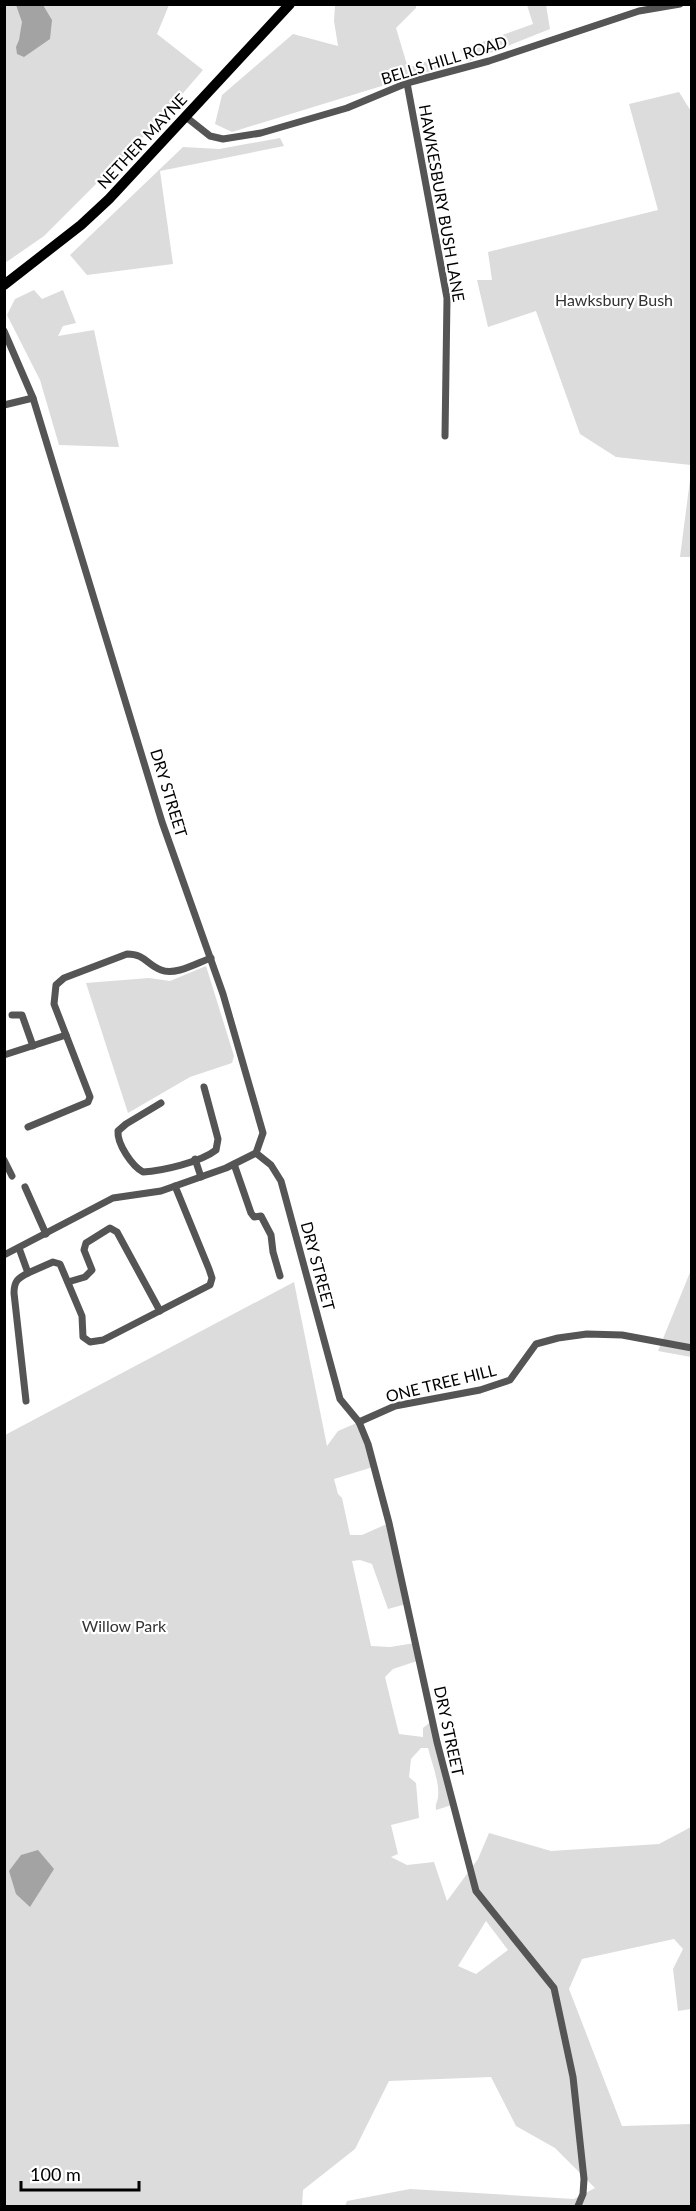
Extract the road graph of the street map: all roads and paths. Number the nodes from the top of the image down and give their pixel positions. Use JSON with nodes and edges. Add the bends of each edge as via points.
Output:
{"nodes":[{"id":1,"x":290,"y":4,"type":"edge"},
{"id":2,"x":680,"y":4,"type":"edge"},
{"id":3,"x":407,"y":83,"type":"junction"},
{"id":4,"x":186,"y":117,"type":"junction"},
{"id":5,"x":4,"y":285,"type":"edge"},
{"id":6,"x":4,"y":331,"type":"edge"},
{"id":7,"x":33,"y":398,"type":"junction"},
{"id":8,"x":4,"y":405,"type":"edge"},
{"id":9,"x":445,"y":436,"type":"dead end"},
{"id":10,"x":211,"y":958,"type":"junction"},
{"id":11,"x":12,"y":1015,"type":"dead end"},
{"id":12,"x":66,"y":1035,"type":"junction"},
{"id":13,"x":33,"y":1046,"type":"junction"},
{"id":14,"x":4,"y":1055,"type":"edge"},
{"id":15,"x":204,"y":1087,"type":"dead end"},
{"id":16,"x":161,"y":1103,"type":"dead end"},
{"id":17,"x":28,"y":1127,"type":"dead end"},
{"id":18,"x":256,"y":1153,"type":"junction"},
{"id":19,"x":4,"y":1160,"type":"edge"},
{"id":20,"x":195,"y":1160,"type":"junction"},
{"id":21,"x":234,"y":1164,"type":"junction"},
{"id":22,"x":12,"y":1176,"type":"dead end"},
{"id":23,"x":201,"y":1177,"type":"junction"},
{"id":24,"x":175,"y":1186,"type":"junction"},
{"id":25,"x":25,"y":1187,"type":"dead end"},
{"id":26,"x":46,"y":1234,"type":"junction"},
{"id":27,"x":19,"y":1248,"type":"junction"},
{"id":28,"x":4,"y":1254,"type":"edge"},
{"id":29,"x":28,"y":1273,"type":"junction"},
{"id":30,"x":280,"y":1276,"type":"dead end"},
{"id":31,"x":68,"y":1282,"type":"junction"},
{"id":32,"x":160,"y":1311,"type":"junction"},
{"id":33,"x":692,"y":1348,"type":"edge"},
{"id":34,"x":26,"y":1401,"type":"dead end"},
{"id":35,"x":359,"y":1422,"type":"junction"},
{"id":36,"x":578,"y":2206,"type":"edge"}],
"edges":[{"from":1,"to":4,"type":"main road","name":"NETHER MAYNE"},
{"from":2,"to":3,"type":"street","name":"BELLS HILL ROAD","via":[[639,11],[489,61]]},
{"from":3,"to":4,"type":"street","name":"BELLS HILL ROAD","via":[[347,108],[261,133],[223,139],[199,130]]},
{"from":3,"to":9,"type":"street","name":"HAWKESBURY BUSH LANE","via":[[447,298]]},
{"from":4,"to":5,"type":"main road","name":"NETHER MAYNE","via":[[109,199]]},
{"from":6,"to":7,"type":"street","name":"DRY STREET"},
{"from":7,"to":8,"type":"street"},
{"from":7,"to":10,"type":"street","name":"DRY STREET","via":[[162,822]]},
{"from":10,"to":12,"type":"street","via":[[172,972],[160,970],[137,954],[128,954],[64,978],[56,984],[54,1004]]},
{"from":10,"to":18,"type":"street","name":"DRY STREET","via":[[263,1132]]},
{"from":11,"to":13,"type":"street","via":[[22,1015]]},
{"from":12,"to":13,"type":"street"},
{"from":12,"to":17,"type":"street","via":[[90,1097],[88,1102]]},
{"from":13,"to":14,"type":"street"},
{"from":15,"to":20,"type":"street","via":[[218,1143],[213,1152]]},
{"from":16,"to":20,"type":"street","via":[[118,1131],[134,1165],[150,1172]]},
{"from":18,"to":21,"type":"street"},
{"from":18,"to":35,"type":"street","name":"DRY STREET","via":[[271,1164],[280,1181],[340,1399]]},
{"from":19,"to":22,"type":"street"},
{"from":20,"to":23,"type":"street"},
{"from":21,"to":23,"type":"street"},
{"from":21,"to":30,"type":"street","via":[[250,1213],[261,1216],[271,1235]]},
{"from":23,"to":24,"type":"street"},
{"from":24,"to":26,"type":"street","via":[[113,1198]]},
{"from":24,"to":32,"type":"street","via":[[212,1282]]},
{"from":25,"to":26,"type":"street"},
{"from":26,"to":27,"type":"street"},
{"from":27,"to":28,"type":"street"},
{"from":27,"to":29,"type":"street"},
{"from":29,"to":31,"type":"street","via":[[57,1262]]},
{"from":29,"to":34,"type":"street","via":[[14,1284]]},
{"from":31,"to":32,"type":"street","via":[[82,1316],[83,1337],[90,1342],[103,1340]]},
{"from":31,"to":32,"type":"street","via":[[92,1270],[84,1250],[86,1243],[111,1228],[117,1232]]},
{"from":33,"to":35,"type":"street","name":"ONE TREE HILL","via":[[622,1335],[558,1338],[536,1344],[510,1380],[480,1390],[396,1406]]},
{"from":35,"to":36,"type":"street","name":"DRY STREET","via":[[389,1523],[436,1742],[476,1891],[554,1988],[573,2077],[584,2179]]}]}
